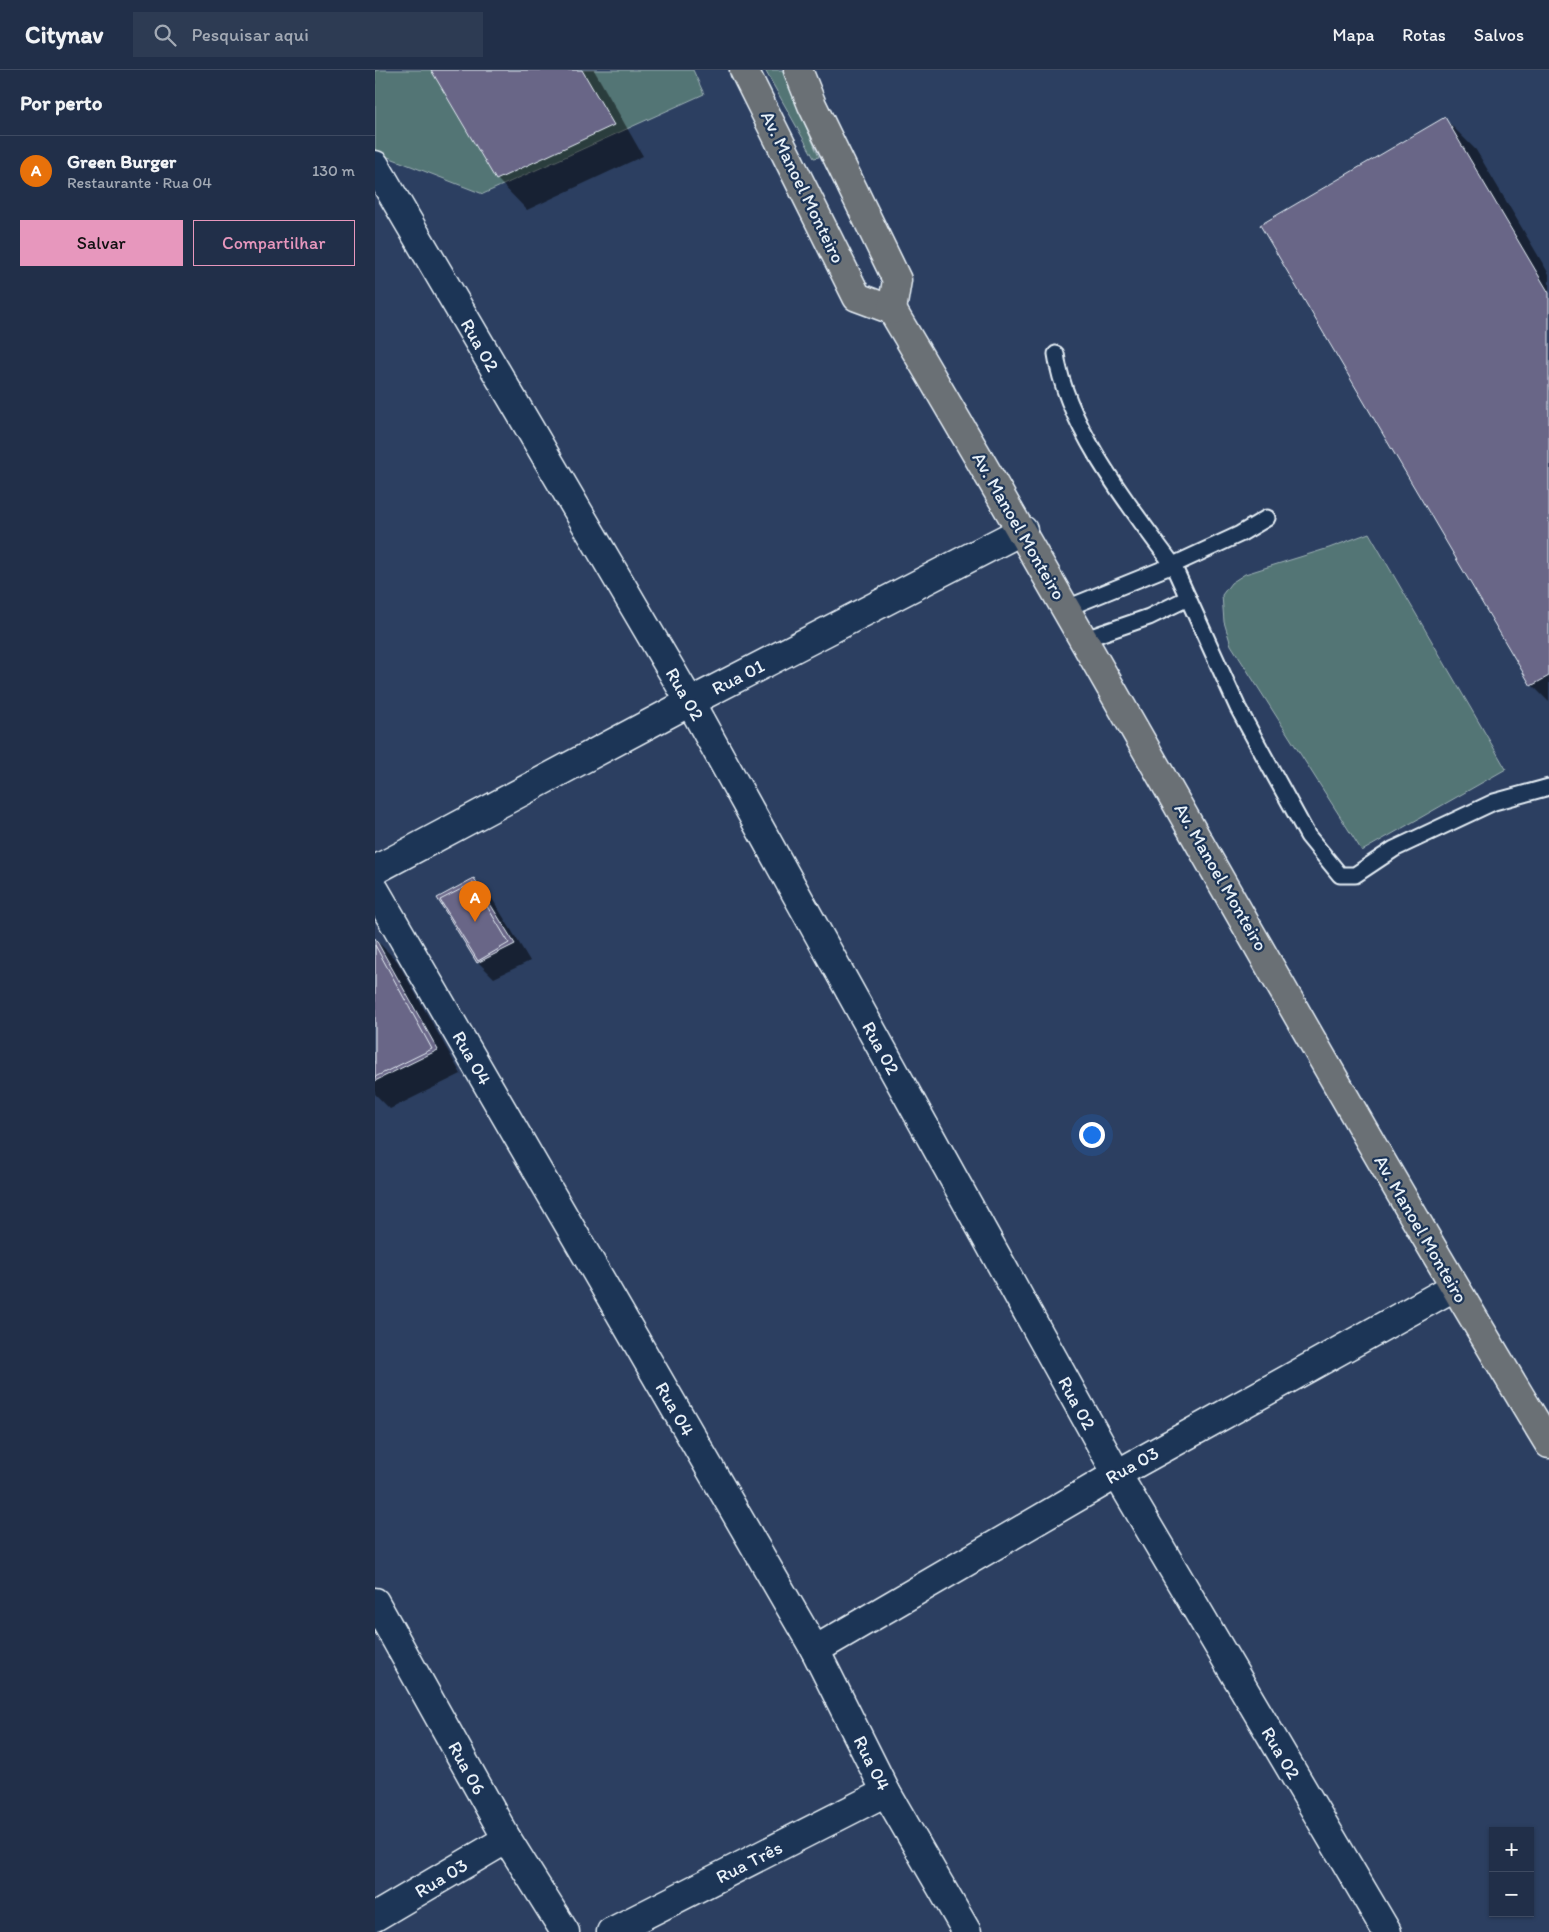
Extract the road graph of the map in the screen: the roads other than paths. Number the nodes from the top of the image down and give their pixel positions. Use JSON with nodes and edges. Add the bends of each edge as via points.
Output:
{"nodes":[{"id":1,"x":744,"y":70,"type":"edge"},
{"id":2,"x":798,"y":70,"type":"edge"},
{"id":3,"x":375,"y":165,"type":"edge"},
{"id":4,"x":893,"y":310,"type":"junction"},
{"id":5,"x":1056,"y":354,"type":"dead end"},
{"id":6,"x":1267,"y":518,"type":"dead end"},
{"id":7,"x":1023,"y":530,"type":"junction"},
{"id":8,"x":1173,"y":565,"type":"junction"},
{"id":9,"x":1187,"y":598,"type":"junction"},
{"id":10,"x":1067,"y":608,"type":"junction"},
{"id":11,"x":1085,"y":639,"type":"junction"},
{"id":12,"x":690,"y":702,"type":"junction"},
{"id":13,"x":1549,"y":787,"type":"edge"},
{"id":14,"x":375,"y":870,"type":"edge"},
{"id":15,"x":375,"y":890,"type":"edge"},
{"id":16,"x":1454,"y":1287,"type":"junction"},
{"id":17,"x":1549,"y":1444,"type":"edge"},
{"id":18,"x":1117,"y":1474,"type":"junction"},
{"id":19,"x":375,"y":1602,"type":"edge"},
{"id":20,"x":815,"y":1650,"type":"junction"},
{"id":21,"x":886,"y":1792,"type":"junction"},
{"id":22,"x":507,"y":1839,"type":"junction"},
{"id":23,"x":375,"y":1918,"type":"edge"},
{"id":24,"x":565,"y":1932,"type":"edge"},
{"id":25,"x":611,"y":1932,"type":"edge"},
{"id":26,"x":967,"y":1932,"type":"edge"},
{"id":27,"x":1387,"y":1932,"type":"edge"}],
"edges":[{"from":1,"to":4,"type":"main road","name":"Av. Manoel Monteiro","via":[[857,297]]},
{"from":2,"to":4,"type":"main road","via":[[897,280]]},
{"from":3,"to":12,"type":"street","name":"Rua 02"},
{"from":4,"to":7,"type":"main road","name":"Av. Manoel Monteiro"},
{"from":5,"to":8,"type":"lane","via":[[1059,377],[1085,436]]},
{"from":6,"to":8,"type":"lane"},
{"from":7,"to":10,"type":"main road","name":"Av. Manoel Monteiro"},
{"from":7,"to":12,"type":"street","name":"Rua 01"},
{"from":8,"to":9,"type":"lane"},
{"from":8,"to":10,"type":"lane"},
{"from":9,"to":11,"type":"lane","via":[[1149,617]]},
{"from":9,"to":13,"type":"lane","via":[[1238,708],[1277,780],[1308,836],[1340,875],[1355,875],[1394,849],[1494,802]]},
{"from":10,"to":11,"type":"main road","name":"Av. Manoel Monteiro"},
{"from":11,"to":16,"type":"main road","name":"Av. Manoel Monteiro"},
{"from":12,"to":14,"type":"street","name":"Rua 01"},
{"from":12,"to":18,"type":"street","name":"Rua 02"},
{"from":15,"to":20,"type":"street","name":"Rua 04"},
{"from":16,"to":17,"type":"main road","name":"Av. Manoel Monteiro"},
{"from":16,"to":18,"type":"street","name":"Rua 03"},
{"from":18,"to":20,"type":"street","name":"Rua 03"},
{"from":18,"to":27,"type":"street","name":"Rua 02"},
{"from":19,"to":22,"type":"street","name":"Rua 06"},
{"from":20,"to":21,"type":"street","name":"Rua 04"},
{"from":21,"to":25,"type":"street","name":"Rua Três"},
{"from":21,"to":26,"type":"street","name":"Rua 04"},
{"from":22,"to":23,"type":"street","name":"Rua 03"},
{"from":22,"to":24,"type":"street","name":"Rua 06"}]}
